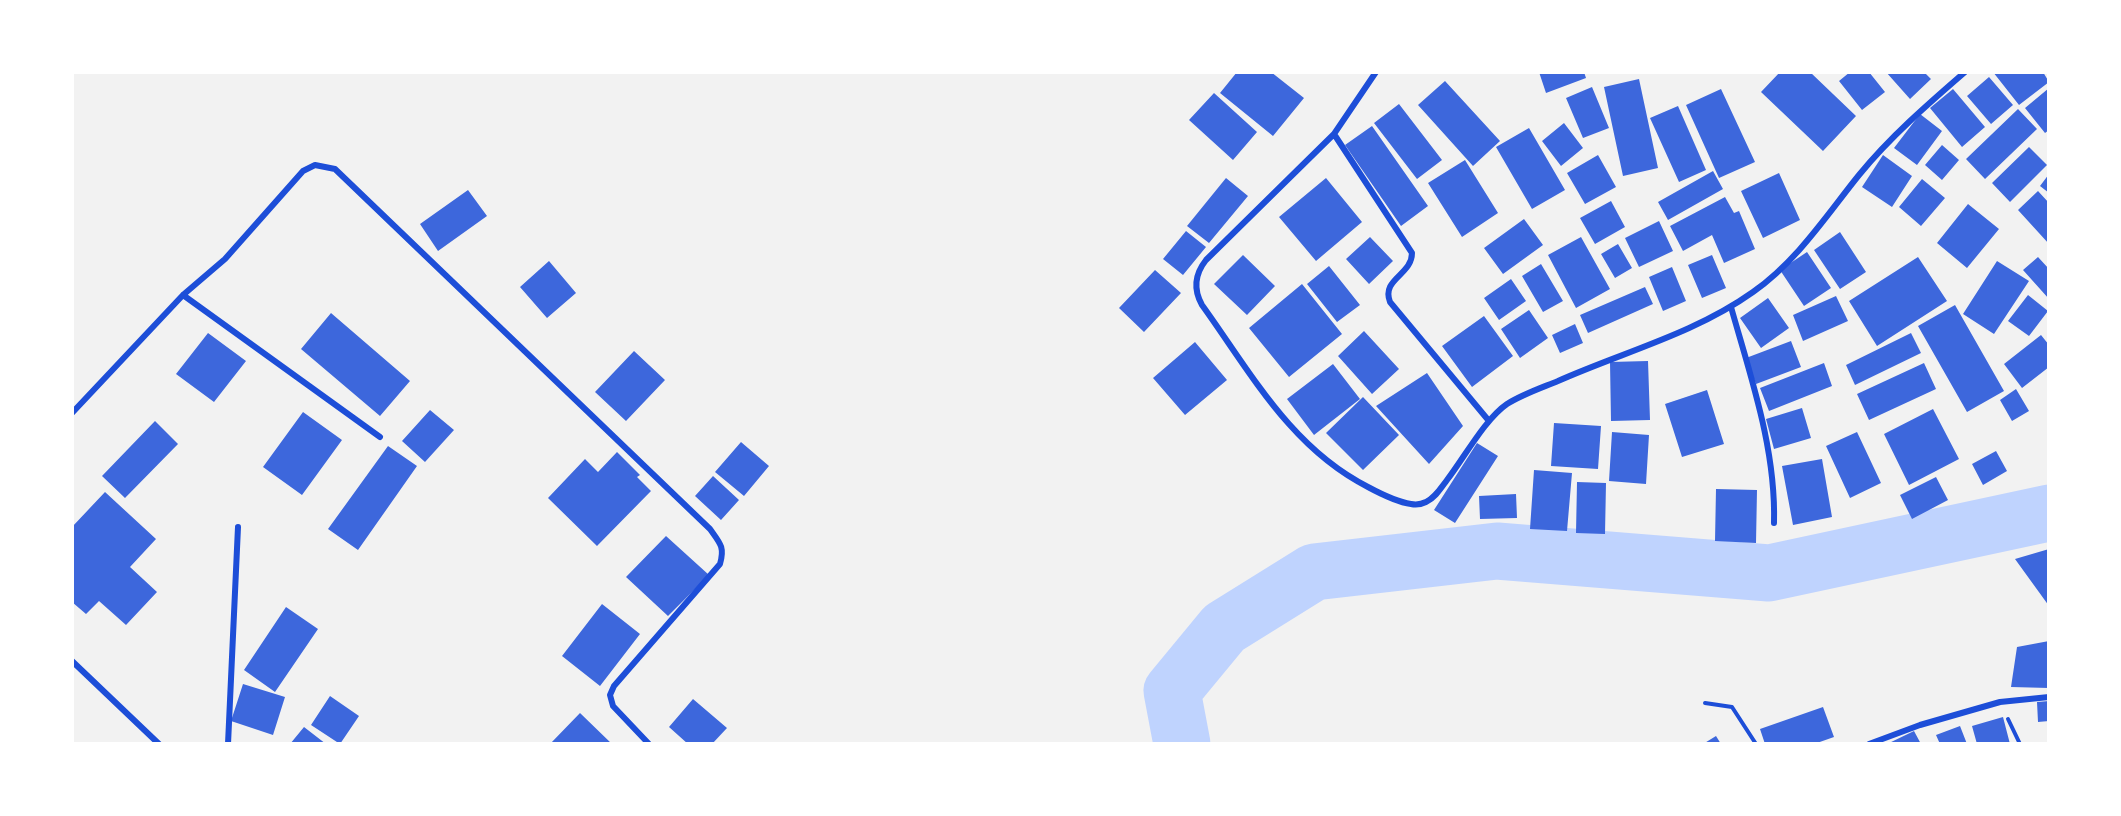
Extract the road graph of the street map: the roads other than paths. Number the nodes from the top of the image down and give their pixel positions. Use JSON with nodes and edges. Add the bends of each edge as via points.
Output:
{"nodes":[{"id":1,"x":1376,"y":72,"type":"edge"},
{"id":2,"x":1965,"y":72,"type":"edge"},
{"id":3,"x":1334,"y":134,"type":"junction"},
{"id":4,"x":183,"y":295,"type":"junction"},
{"id":5,"x":1731,"y":307,"type":"junction"},
{"id":6,"x":72,"y":413,"type":"edge"},
{"id":7,"x":1489,"y":421,"type":"junction"},
{"id":8,"x":380,"y":437,"type":"dead end"},
{"id":9,"x":1774,"y":523,"type":"dead end"},
{"id":10,"x":238,"y":526,"type":"dead end"},
{"id":11,"x":72,"y":662,"type":"edge"},
{"id":12,"x":2049,"y":697,"type":"edge"},
{"id":13,"x":159,"y":744,"type":"edge"},
{"id":14,"x":228,"y":744,"type":"edge"},
{"id":15,"x":649,"y":744,"type":"edge"},
{"id":16,"x":1869,"y":744,"type":"edge"}],
"edges":[{"from":1,"to":3,"type":"street"},
{"from":2,"to":5,"type":"street","via":[[1882,149],[1796,254]]},
{"from":3,"to":7,"type":"street","via":[[1411,250],[1408,266],[1389,286],[1390,302]]},
{"from":3,"to":7,"type":"street","via":[[1202,265],[1196,278],[1202,305],[1286,423],[1329,464],[1380,493],[1411,504],[1427,502]]},
{"from":4,"to":6,"type":"street"},
{"from":4,"to":8,"type":"street"},
{"from":4,"to":15,"type":"street","via":[[225,259],[303,171],[315,165],[335,169],[710,529],[721,544],[720,564],[610,695],[612,706]]},
{"from":5,"to":7,"type":"street","via":[[1655,344],[1522,396],[1505,405]]},
{"from":5,"to":9,"type":"street","via":[[1764,423],[1773,477]]},
{"from":10,"to":14,"type":"street"},
{"from":11,"to":13,"type":"street"},
{"from":12,"to":16,"type":"street","via":[[2000,702]]}]}
